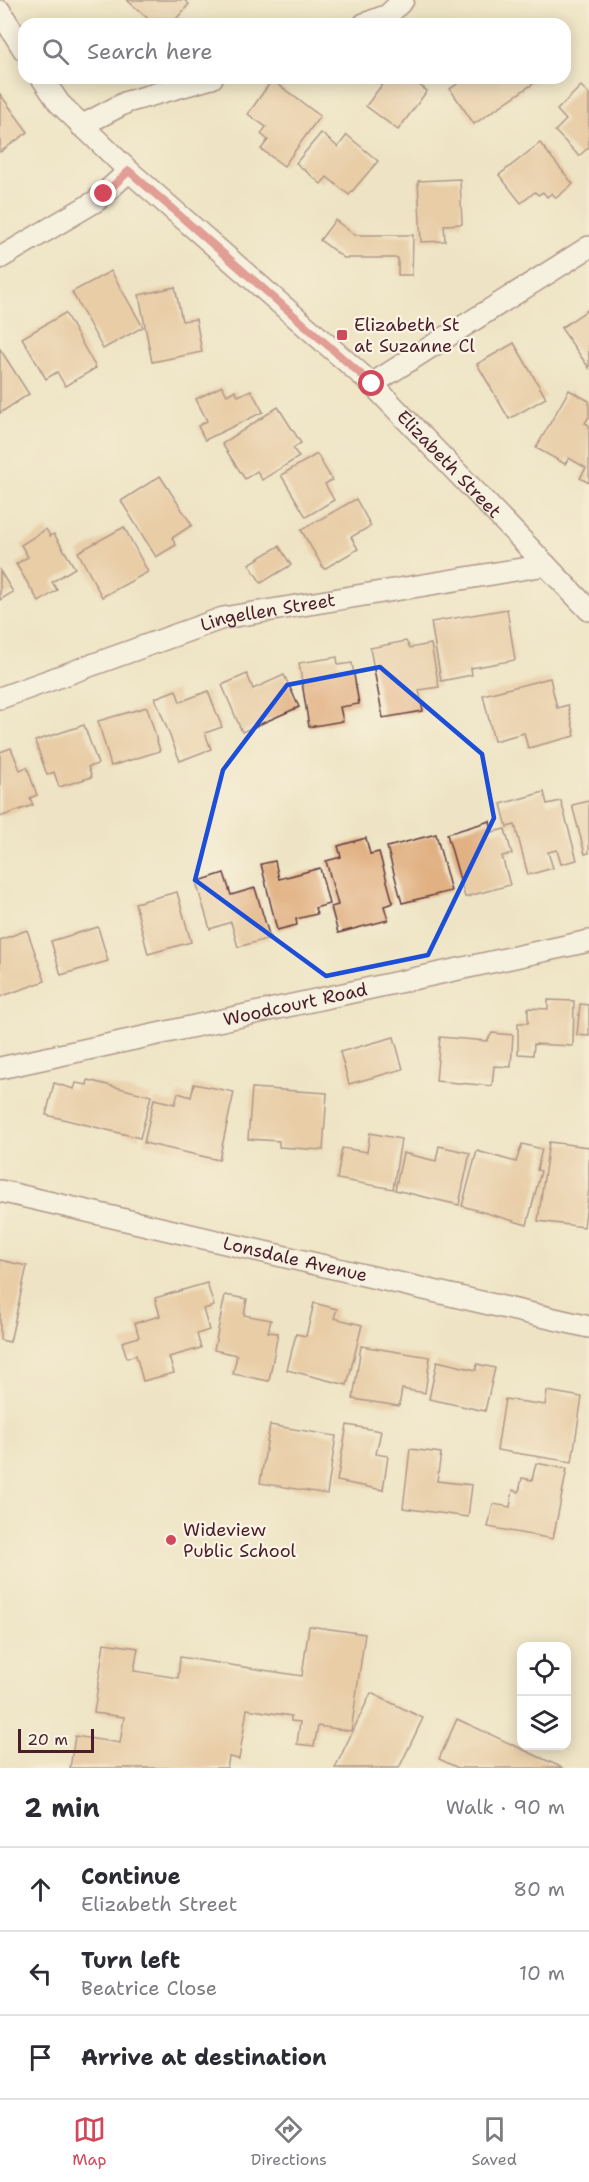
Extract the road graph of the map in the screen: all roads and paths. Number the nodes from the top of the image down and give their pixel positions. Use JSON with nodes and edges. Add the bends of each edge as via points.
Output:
{"nodes":[{"id":1,"x":403,"y":0,"type":"edge"},
{"id":2,"x":0,"y":11,"type":"edge"},
{"id":3,"x":380,"y":18,"type":"edge"},
{"id":4,"x":18,"y":40,"type":"edge"},
{"id":5,"x":46,"y":84,"type":"edge"},
{"id":6,"x":191,"y":84,"type":"edge"},
{"id":7,"x":81,"y":126,"type":"junction"},
{"id":8,"x":129,"y":171,"type":"junction"},
{"id":9,"x":589,"y":247,"type":"edge"},
{"id":10,"x":0,"y":258,"type":"edge"},
{"id":11,"x":372,"y":384,"type":"junction"},
{"id":12,"x":546,"y":565,"type":"junction"},
{"id":13,"x":589,"y":610,"type":"edge"},
{"id":14,"x":0,"y":698,"type":"edge"},
{"id":15,"x":589,"y":941,"type":"edge"},
{"id":16,"x":0,"y":1068,"type":"edge"},
{"id":17,"x":0,"y":1191,"type":"edge"},
{"id":18,"x":589,"y":1327,"type":"edge"}],
"edges":[{"from":1,"to":3,"type":"street"},
{"from":2,"to":4,"type":"street"},
{"from":5,"to":7,"type":"street","name":"Elizabeth Street"},
{"from":6,"to":7,"type":"street","via":[[127,102]]},
{"from":7,"to":8,"type":"street","name":"Elizabeth Street"},
{"from":8,"to":10,"type":"street","via":[[96,201]]},
{"from":8,"to":11,"type":"street","name":"Elizabeth Street"},
{"from":9,"to":11,"type":"street"},
{"from":11,"to":12,"type":"street","name":"Elizabeth Street"},
{"from":12,"to":13,"type":"street","name":"Elizabeth Street"},
{"from":12,"to":14,"type":"street","name":"Lingellen Street","via":[[224,618]]},
{"from":15,"to":16,"type":"street","name":"Woodcourt Road"},
{"from":17,"to":18,"type":"street","name":"Lonsdale Avenue"}]}
